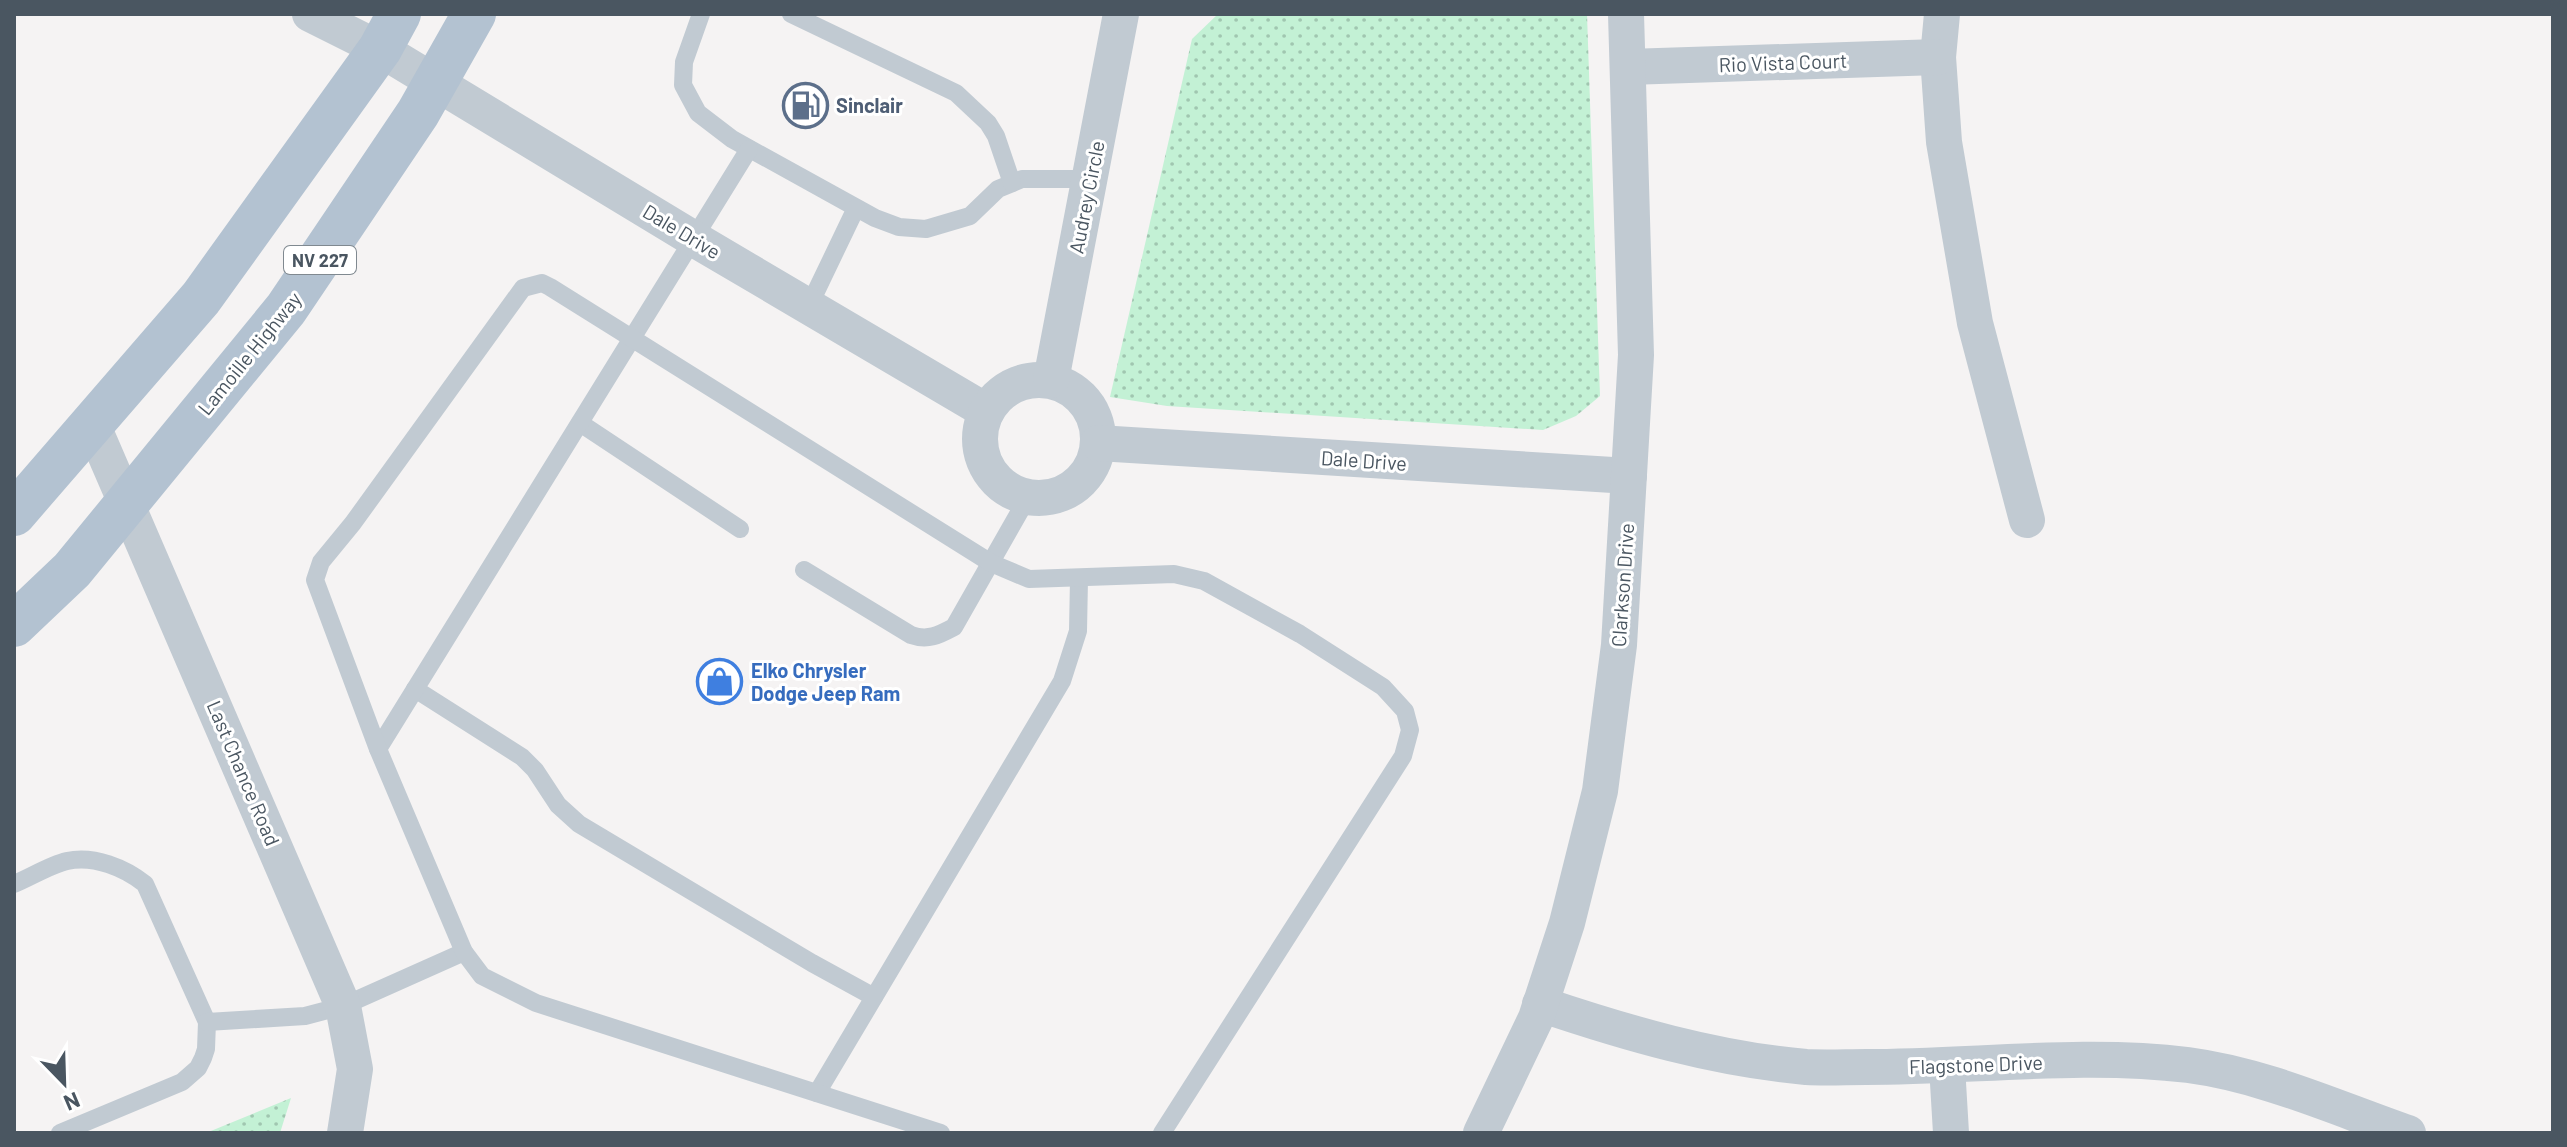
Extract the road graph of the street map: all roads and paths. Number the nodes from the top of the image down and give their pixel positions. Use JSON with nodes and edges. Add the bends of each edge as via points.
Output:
{"nodes":[{"id":1,"x":310,"y":14,"type":"edge"},
{"id":2,"x":474,"y":14,"type":"edge"},
{"id":3,"x":701,"y":14,"type":"edge"},
{"id":4,"x":791,"y":14,"type":"edge"},
{"id":5,"x":1121,"y":14,"type":"edge"},
{"id":6,"x":1626,"y":14,"type":"edge"},
{"id":7,"x":1942,"y":14,"type":"edge"},
{"id":8,"x":389,"y":31,"type":"edge"},
{"id":9,"x":1938,"y":57,"type":"junction"},
{"id":10,"x":1628,"y":67,"type":"junction"},
{"id":11,"x":435,"y":83,"type":"junction"},
{"id":12,"x":749,"y":149,"type":"junction"},
{"id":13,"x":1089,"y":179,"type":"junction"},
{"id":14,"x":1012,"y":183,"type":"junction"},
{"id":15,"x":856,"y":208,"type":"junction"},
{"id":16,"x":694,"y":239,"type":"junction"},
{"id":17,"x":809,"y":306,"type":"junction"},
{"id":18,"x":631,"y":339,"type":"junction"},
{"id":19,"x":1051,"y":380,"type":"junction"},
{"id":20,"x":986,"y":411,"type":"junction"},
{"id":21,"x":580,"y":423,"type":"junction"},
{"id":22,"x":92,"y":424,"type":"junction"},
{"id":23,"x":1098,"y":443,"type":"junction"},
{"id":24,"x":1629,"y":476,"type":"junction"},
{"id":25,"x":1028,"y":497,"type":"junction"},
{"id":26,"x":127,"y":503,"type":"junction"},
{"id":27,"x":14,"y":514,"type":"edge"},
{"id":28,"x":2027,"y":520,"type":"dead end"},
{"id":29,"x":740,"y":529,"type":"dead end"},
{"id":30,"x":991,"y":563,"type":"junction"},
{"id":31,"x":804,"y":570,"type":"dead end"},
{"id":32,"x":1079,"y":579,"type":"junction"},
{"id":33,"x":14,"y":625,"type":"edge"},
{"id":34,"x":415,"y":689,"type":"junction"},
{"id":35,"x":378,"y":749,"type":"junction"},
{"id":36,"x":14,"y":884,"type":"edge"},
{"id":37,"x":464,"y":952,"type":"junction"},
{"id":38,"x":874,"y":997,"type":"junction"},
{"id":39,"x":1540,"y":1004,"type":"junction"},
{"id":40,"x":343,"y":1006,"type":"junction"},
{"id":41,"x":207,"y":1022,"type":"junction"},
{"id":42,"x":1947,"y":1066,"type":"junction"},
{"id":43,"x":817,"y":1093,"type":"junction"},
{"id":44,"x":60,"y":1133,"type":"edge"},
{"id":45,"x":345,"y":1133,"type":"edge"},
{"id":46,"x":941,"y":1133,"type":"edge"},
{"id":47,"x":1162,"y":1133,"type":"edge"},
{"id":48,"x":1481,"y":1133,"type":"edge"},
{"id":49,"x":1951,"y":1133,"type":"edge"},
{"id":50,"x":2408,"y":1133,"type":"edge"}],
"edges":[{"from":1,"to":8,"type":"street","name":"Dale Drive"},
{"from":2,"to":11,"type":"main road","name":"Lamoille Highway","number":"NV 227"},
{"from":3,"to":12,"type":"lane","via":[[684,62],[683,85],[698,113]]},
{"from":4,"to":14,"type":"lane","via":[[956,93],[988,123]]},
{"from":5,"to":13,"type":"street","name":"Audrey Circle"},
{"from":6,"to":10,"type":"street","name":"Clarkson Drive"},
{"from":7,"to":9,"type":"street"},
{"from":8,"to":11,"type":"street","name":"Dale Drive"},
{"from":8,"to":22,"type":"main road","via":[[201,298]]},
{"from":9,"to":10,"type":"street","name":"Rio Vista Court"},
{"from":9,"to":28,"type":"street","via":[[1944,142],[1975,323]]},
{"from":10,"to":24,"type":"street","name":"Clarkson Drive","via":[[1636,355]]},
{"from":11,"to":16,"type":"street","name":"Dale Drive"},
{"from":11,"to":26,"type":"main road","name":"Lamoille Highway","number":"NV 227","via":[[286,309]]},
{"from":12,"to":15,"type":"lane"},
{"from":12,"to":16,"type":"lane"},
{"from":13,"to":14,"type":"lane"},
{"from":13,"to":19,"type":"street","name":"Audrey Circle"},
{"from":14,"to":15,"type":"lane","via":[[970,216],[926,229],[899,227]]},
{"from":15,"to":17,"type":"lane"},
{"from":16,"to":17,"type":"street","name":"Dale Drive"},
{"from":16,"to":18,"type":"lane"},
{"from":17,"to":20,"type":"street","name":"Dale Drive"},
{"from":18,"to":21,"type":"lane"},
{"from":18,"to":30,"type":"lane"},
{"from":18,"to":35,"type":"lane","via":[[542,283],[523,288],[321,562],[315,580]]},
{"from":19,"to":20,"type":"street","via":[[1013,385]]},
{"from":19,"to":23,"type":"street","via":[[1067,386],[1091,410]]},
{"from":20,"to":25,"type":"street","via":[[979,447],[985,465],[1011,492]]},
{"from":21,"to":29,"type":"lane"},
{"from":21,"to":34,"type":"lane"},
{"from":22,"to":26,"type":"street","name":"Last Chance Road"},
{"from":22,"to":27,"type":"main road"},
{"from":23,"to":24,"type":"street","name":"Dale Drive"},
{"from":23,"to":25,"type":"street","via":[[1093,463],[1067,492]]},
{"from":24,"to":39,"type":"street","name":"Clarkson Drive","via":[[1619,645],[1600,791],[1567,923]]},
{"from":25,"to":30,"type":"lane"},
{"from":26,"to":33,"type":"main road","name":"Lamoille Highway","number":"NV 227","via":[[72,570]]},
{"from":26,"to":40,"type":"street","name":"Last Chance Road"},
{"from":30,"to":31,"type":"lane","via":[[954,627],[922,639]]},
{"from":30,"to":32,"type":"lane","via":[[1029,579]]},
{"from":32,"to":38,"type":"lane","via":[[1078,631],[1062,681]]},
{"from":32,"to":47,"type":"lane","via":[[1174,574],[1204,581],[1383,687],[1405,711],[1410,730],[1403,756]]},
{"from":34,"to":35,"type":"lane"},
{"from":34,"to":38,"type":"lane","via":[[522,757],[579,824]]},
{"from":35,"to":37,"type":"lane"},
{"from":36,"to":41,"type":"lane","via":[[69,861],[127,870],[145,884]]},
{"from":37,"to":40,"type":"lane"},
{"from":37,"to":43,"type":"lane","via":[[482,976],[536,1003]]},
{"from":38,"to":43,"type":"lane"},
{"from":39,"to":42,"type":"street","name":"Flagstone Drive","via":[[1724,1056],[1808,1067]]},
{"from":39,"to":48,"type":"street","name":"Clarkson Drive"},
{"from":40,"to":41,"type":"lane","via":[[305,1016]]},
{"from":40,"to":45,"type":"street","name":"Last Chance Road","via":[[355,1069]]},
{"from":41,"to":44,"type":"lane","via":[[203,1058],[182,1082]]},
{"from":42,"to":49,"type":"street"},
{"from":42,"to":50,"type":"street","name":"Flagstone Drive","via":[[2120,1059],[2190,1065],[2250,1076]]},
{"from":43,"to":46,"type":"lane"}]}
